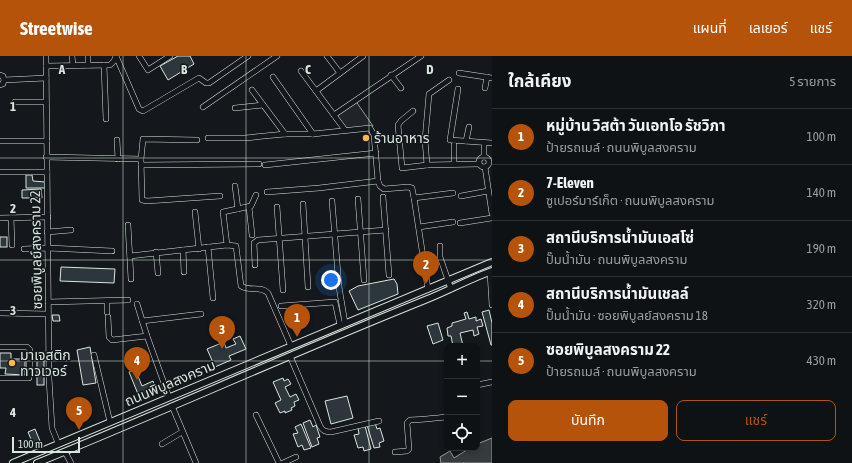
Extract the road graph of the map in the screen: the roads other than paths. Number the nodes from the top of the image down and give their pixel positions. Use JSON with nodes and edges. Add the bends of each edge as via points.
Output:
{"nodes":[{"id":1,"x":46,"y":56,"type":"edge"},
{"id":2,"x":72,"y":56,"type":"edge"},
{"id":3,"x":88,"y":56,"type":"edge"},
{"id":4,"x":116,"y":56,"type":"edge"},
{"id":5,"x":138,"y":56,"type":"edge"},
{"id":6,"x":170,"y":56,"type":"edge"},
{"id":7,"x":248,"y":56,"type":"edge"},
{"id":8,"x":277,"y":56,"type":"edge"},
{"id":9,"x":327,"y":56,"type":"edge"},
{"id":10,"x":363,"y":56,"type":"edge"},
{"id":11,"x":421,"y":56,"type":"edge"},
{"id":12,"x":73,"y":65,"type":"junction"},
{"id":13,"x":88,"y":65,"type":"junction"},
{"id":14,"x":104,"y":65,"type":"junction"},
{"id":15,"x":46,"y":66,"type":"junction"},
{"id":16,"x":301,"y":71,"type":"dead end"},
{"id":17,"x":459,"y":72,"type":"dead end"},
{"id":18,"x":340,"y":73,"type":"junction"},
{"id":19,"x":0,"y":75,"type":"edge"},
{"id":20,"x":391,"y":75,"type":"junction"},
{"id":21,"x":273,"y":77,"type":"dead end"},
{"id":22,"x":490,"y":77,"type":"edge"},
{"id":23,"x":46,"y":78,"type":"junction"},
{"id":24,"x":4,"y":80,"type":"junction"},
{"id":25,"x":449,"y":80,"type":"dead end"},
{"id":26,"x":0,"y":85,"type":"edge"},
{"id":27,"x":401,"y":88,"type":"dead end"},
{"id":28,"x":485,"y":88,"type":"dead end"},
{"id":29,"x":458,"y":89,"type":"dead end"},
{"id":30,"x":252,"y":90,"type":"dead end"},
{"id":31,"x":316,"y":90,"type":"junction"},
{"id":32,"x":15,"y":102,"type":"dead end"},
{"id":33,"x":46,"y":102,"type":"junction"},
{"id":34,"x":262,"y":105,"type":"junction"},
{"id":35,"x":203,"y":107,"type":"dead end"},
{"id":36,"x":235,"y":108,"type":"dead end"},
{"id":37,"x":413,"y":111,"type":"dead end"},
{"id":38,"x":334,"y":115,"type":"junction"},
{"id":39,"x":106,"y":119,"type":"dead end"},
{"id":40,"x":469,"y":127,"type":"dead end"},
{"id":41,"x":346,"y":130,"type":"junction"},
{"id":42,"x":285,"y":134,"type":"junction"},
{"id":43,"x":313,"y":134,"type":"junction"},
{"id":44,"x":208,"y":138,"type":"dead end"},
{"id":45,"x":117,"y":140,"type":"dead end"},
{"id":46,"x":197,"y":140,"type":"dead end"},
{"id":47,"x":0,"y":141,"type":"edge"},
{"id":48,"x":47,"y":141,"type":"junction"},
{"id":49,"x":466,"y":141,"type":"junction"},
{"id":50,"x":492,"y":143,"type":"edge"},
{"id":51,"x":454,"y":145,"type":"dead end"},
{"id":52,"x":484,"y":146,"type":"dead end"},
{"id":53,"x":376,"y":153,"type":"junction"},
{"id":54,"x":46,"y":157,"type":"junction"},
{"id":55,"x":488,"y":158,"type":"edge"},
{"id":56,"x":118,"y":159,"type":"junction"},
{"id":57,"x":141,"y":162,"type":"junction"},
{"id":58,"x":259,"y":164,"type":"dead end"},
{"id":59,"x":454,"y":164,"type":"junction"},
{"id":60,"x":479,"y":164,"type":"junction"},
{"id":61,"x":265,"y":165,"type":"dead end"},
{"id":62,"x":427,"y":165,"type":"junction"},
{"id":63,"x":485,"y":167,"type":"junction"},
{"id":64,"x":0,"y":172,"type":"edge"},
{"id":65,"x":46,"y":172,"type":"junction"},
{"id":66,"x":378,"y":181,"type":"junction"},
{"id":67,"x":235,"y":186,"type":"dead end"},
{"id":68,"x":489,"y":189,"type":"edge"},
{"id":69,"x":267,"y":192,"type":"dead end"},
{"id":70,"x":453,"y":193,"type":"dead end"},
{"id":71,"x":256,"y":195,"type":"dead end"},
{"id":72,"x":220,"y":196,"type":"dead end"},
{"id":73,"x":461,"y":196,"type":"dead end"},
{"id":74,"x":383,"y":197,"type":"dead end"},
{"id":75,"x":414,"y":198,"type":"junction"},
{"id":76,"x":358,"y":199,"type":"dead end"},
{"id":77,"x":332,"y":201,"type":"dead end"},
{"id":78,"x":303,"y":204,"type":"dead end"},
{"id":79,"x":249,"y":207,"type":"junction"},
{"id":80,"x":277,"y":207,"type":"dead end"},
{"id":81,"x":238,"y":209,"type":"junction"},
{"id":82,"x":195,"y":212,"type":"dead end"},
{"id":83,"x":492,"y":214,"type":"edge"},
{"id":84,"x":48,"y":217,"type":"junction"},
{"id":85,"x":0,"y":218,"type":"edge"},
{"id":86,"x":11,"y":218,"type":"junction"},
{"id":87,"x":492,"y":218,"type":"edge"},
{"id":88,"x":453,"y":222,"type":"dead end"},
{"id":89,"x":460,"y":223,"type":"dead end"},
{"id":90,"x":128,"y":225,"type":"dead end"},
{"id":91,"x":419,"y":227,"type":"junction"},
{"id":92,"x":71,"y":230,"type":"dead end"},
{"id":93,"x":386,"y":230,"type":"junction"},
{"id":94,"x":361,"y":231,"type":"junction"},
{"id":95,"x":47,"y":232,"type":"junction"},
{"id":96,"x":335,"y":234,"type":"junction"},
{"id":97,"x":252,"y":235,"type":"dead end"},
{"id":98,"x":305,"y":236,"type":"junction"},
{"id":99,"x":280,"y":238,"type":"junction"},
{"id":100,"x":12,"y":245,"type":"dead end"},
{"id":101,"x":227,"y":245,"type":"junction"},
{"id":102,"x":440,"y":246,"type":"dead end"},
{"id":103,"x":208,"y":247,"type":"junction"},
{"id":104,"x":48,"y":248,"type":"junction"},
{"id":105,"x":199,"y":248,"type":"junction"},
{"id":106,"x":24,"y":249,"type":"dead end"},
{"id":107,"x":183,"y":250,"type":"junction"},
{"id":108,"x":112,"y":251,"type":"dead end"},
{"id":109,"x":156,"y":252,"type":"junction"},
{"id":110,"x":130,"y":256,"type":"junction"},
{"id":111,"x":492,"y":262,"type":"edge"},
{"id":112,"x":255,"y":265,"type":"dead end"},
{"id":113,"x":491,"y":271,"type":"edge"},
{"id":114,"x":184,"y":272,"type":"dead end"},
{"id":115,"x":158,"y":273,"type":"dead end"},
{"id":116,"x":464,"y":274,"type":"junction"},
{"id":117,"x":389,"y":275,"type":"dead end"},
{"id":118,"x":131,"y":279,"type":"dead end"},
{"id":119,"x":364,"y":280,"type":"dead end"},
{"id":120,"x":448,"y":280,"type":"junction"},
{"id":121,"x":466,"y":282,"type":"junction"},
{"id":122,"x":308,"y":287,"type":"dead end"},
{"id":123,"x":428,"y":289,"type":"junction"},
{"id":124,"x":451,"y":289,"type":"junction"},
{"id":125,"x":283,"y":290,"type":"dead end"},
{"id":126,"x":213,"y":298,"type":"dead end"},
{"id":127,"x":107,"y":300,"type":"junction"},
{"id":128,"x":128,"y":300,"type":"dead end"},
{"id":129,"x":48,"y":302,"type":"junction"},
{"id":130,"x":137,"y":304,"type":"dead end"},
{"id":131,"x":492,"y":305,"type":"edge"},
{"id":132,"x":281,"y":306,"type":"dead end"},
{"id":133,"x":0,"y":313,"type":"edge"},
{"id":134,"x":48,"y":314,"type":"junction"},
{"id":135,"x":201,"y":314,"type":"dead end"},
{"id":136,"x":142,"y":321,"type":"junction"},
{"id":137,"x":343,"y":324,"type":"junction"},
{"id":138,"x":147,"y":336,"type":"junction"},
{"id":139,"x":291,"y":346,"type":"junction"},
{"id":140,"x":0,"y":347,"type":"edge"},
{"id":141,"x":94,"y":355,"type":"dead end"},
{"id":142,"x":290,"y":356,"type":"junction"},
{"id":143,"x":30,"y":357,"type":"junction"},
{"id":144,"x":48,"y":357,"type":"junction"},
{"id":145,"x":0,"y":378,"type":"edge"},
{"id":146,"x":492,"y":382,"type":"edge"},
{"id":147,"x":480,"y":384,"type":"edge"},
{"id":148,"x":169,"y":397,"type":"junction"},
{"id":149,"x":172,"y":406,"type":"junction"},
{"id":150,"x":256,"y":416,"type":"dead end"},
{"id":151,"x":444,"y":417,"type":"edge"},
{"id":152,"x":379,"y":421,"type":"dead end"},
{"id":153,"x":110,"y":422,"type":"junction"},
{"id":154,"x":182,"y":432,"type":"junction"},
{"id":155,"x":58,"y":443,"type":"junction"},
{"id":156,"x":162,"y":444,"type":"dead end"},
{"id":157,"x":64,"y":452,"type":"junction"},
{"id":158,"x":395,"y":452,"type":"dead end"},
{"id":159,"x":296,"y":457,"type":"dead end"},
{"id":160,"x":13,"y":463,"type":"edge"},
{"id":161,"x":37,"y":463,"type":"edge"},
{"id":162,"x":71,"y":463,"type":"edge"},
{"id":163,"x":196,"y":463,"type":"edge"},
{"id":164,"x":279,"y":463,"type":"edge"},
{"id":165,"x":283,"y":463,"type":"edge"}],
"edges":[{"from":1,"to":15,"type":"street","name":"ซอยพิบูลย์สงคราม 22"},
{"from":2,"to":12,"type":"street"},
{"from":3,"to":13,"type":"street"},
{"from":4,"to":7,"type":"street","via":[[139,109],[143,111],[199,78],[208,83]]},
{"from":4,"to":14,"type":"street","via":[[112,64]]},
{"from":5,"to":6,"type":"street","via":[[148,70]]},
{"from":8,"to":35,"type":"street"},
{"from":9,"to":18,"type":"street"},
{"from":10,"to":18,"type":"street"},
{"from":11,"to":20,"type":"street"},
{"from":12,"to":13,"type":"street"},
{"from":12,"to":15,"type":"street"},
{"from":13,"to":14,"type":"street"},
{"from":14,"to":39,"type":"street"},
{"from":15,"to":23,"type":"street","name":"ซอยพิบูลย์สงคราม 22"},
{"from":16,"to":31,"type":"street"},
{"from":17,"to":22,"type":"street"},
{"from":18,"to":31,"type":"street"},
{"from":19,"to":24,"type":"street"},
{"from":20,"to":27,"type":"street"},
{"from":20,"to":38,"type":"street"},
{"from":21,"to":43,"type":"street"},
{"from":22,"to":28,"type":"street"},
{"from":23,"to":24,"type":"street"},
{"from":23,"to":33,"type":"street","name":"ซอยพิบูลย์สงคราม 22"},
{"from":24,"to":26,"type":"street"},
{"from":25,"to":62,"type":"street","via":[[429,94],[425,140]]},
{"from":29,"to":49,"type":"street","via":[[450,140]]},
{"from":30,"to":34,"type":"street"},
{"from":31,"to":38,"type":"street"},
{"from":32,"to":33,"type":"street"},
{"from":33,"to":48,"type":"street","name":"ซอยพิบูลย์สงคราม 22"},
{"from":34,"to":36,"type":"street"},
{"from":34,"to":42,"type":"street"},
{"from":37,"to":62,"type":"street","via":[[398,125],[402,168]]},
{"from":38,"to":41,"type":"street"},
{"from":40,"to":49,"type":"street"},
{"from":41,"to":43,"type":"street"},
{"from":41,"to":53,"type":"street","via":[[370,128],[374,135]]},
{"from":42,"to":43,"type":"street"},
{"from":42,"to":44,"type":"street"},
{"from":45,"to":56,"type":"street"},
{"from":46,"to":57,"type":"street","via":[[143,140]]},
{"from":47,"to":48,"type":"street"},
{"from":48,"to":54,"type":"street","name":"ซอยพิบูลย์สงคราม 22"},
{"from":49,"to":50,"type":"street"},
{"from":51,"to":59,"type":"street"},
{"from":52,"to":55,"type":"street"},
{"from":53,"to":61,"type":"street"},
{"from":53,"to":66,"type":"street"},
{"from":54,"to":56,"type":"street"},
{"from":54,"to":65,"type":"street","name":"ซอยพิบูลย์สงคราม 22"},
{"from":55,"to":60,"type":"street","via":[[480,160]]},
{"from":55,"to":63,"type":"street","via":[[489,164]]},
{"from":56,"to":57,"type":"street"},
{"from":57,"to":58,"type":"street"},
{"from":57,"to":72,"type":"street","via":[[143,201]]},
{"from":59,"to":60,"type":"street"},
{"from":59,"to":62,"type":"street"},
{"from":60,"to":63,"type":"street"},
{"from":63,"to":68,"type":"street"},
{"from":64,"to":65,"type":"street"},
{"from":65,"to":84,"type":"street","name":"ซอยพิบูลย์สงคราม 22"},
{"from":66,"to":69,"type":"street"},
{"from":66,"to":75,"type":"street","via":[[384,189],[411,188]]},
{"from":67,"to":81,"type":"street"},
{"from":68,"to":73,"type":"street"},
{"from":68,"to":83,"type":"street"},
{"from":70,"to":75,"type":"street"},
{"from":71,"to":79,"type":"street"},
{"from":74,"to":93,"type":"street"},
{"from":75,"to":91,"type":"street"},
{"from":76,"to":94,"type":"street"},
{"from":77,"to":96,"type":"street"},
{"from":78,"to":98,"type":"street"},
{"from":79,"to":81,"type":"street"},
{"from":79,"to":97,"type":"street"},
{"from":80,"to":99,"type":"street"},
{"from":81,"to":101,"type":"street","via":[[223,212]]},
{"from":82,"to":105,"type":"street"},
{"from":84,"to":86,"type":"street"},
{"from":84,"to":95,"type":"street","name":"ซอยพิบูลย์สงคราม 22"},
{"from":85,"to":86,"type":"street"},
{"from":86,"to":100,"type":"street"},
{"from":87,"to":89,"type":"street"},
{"from":88,"to":91,"type":"street"},
{"from":90,"to":110,"type":"street"},
{"from":91,"to":123,"type":"street"},
{"from":92,"to":95,"type":"street"},
{"from":93,"to":94,"type":"street"},
{"from":93,"to":117,"type":"street"},
{"from":94,"to":96,"type":"street"},
{"from":94,"to":119,"type":"street"},
{"from":95,"to":104,"type":"street","name":"ซอยพิบูลย์สงคราม 22"},
{"from":96,"to":98,"type":"street"},
{"from":96,"to":137,"type":"street"},
{"from":98,"to":99,"type":"street"},
{"from":98,"to":122,"type":"street"},
{"from":99,"to":112,"type":"street","via":[[255,242]]},
{"from":99,"to":125,"type":"street"},
{"from":101,"to":103,"type":"street"},
{"from":101,"to":139,"type":"street","via":[[237,248],[241,286],[246,289],[262,289],[268,293]]},
{"from":102,"to":120,"type":"street","via":[[440,257]]},
{"from":103,"to":105,"type":"street"},
{"from":103,"to":126,"type":"street"},
{"from":104,"to":106,"type":"street"},
{"from":104,"to":108,"type":"street"},
{"from":104,"to":129,"type":"street","name":"ซอยพิบูลย์สงคราม 22"},
{"from":105,"to":107,"type":"street"},
{"from":107,"to":109,"type":"street"},
{"from":107,"to":114,"type":"street"},
{"from":109,"to":110,"type":"street"},
{"from":109,"to":115,"type":"street"},
{"from":110,"to":118,"type":"street"},
{"from":111,"to":116,"type":"main road","name":"ถนนพิบูลสงคราม"},
{"from":113,"to":121,"type":"main road","name":"ถนนพิบูลสงคราม"},
{"from":113,"to":131,"type":"street"},
{"from":116,"to":120,"type":"main road","name":"ถนนพิบูลสงคราม"},
{"from":116,"to":121,"type":"main road"},
{"from":120,"to":123,"type":"main road","name":"ถนนพิบูลสงคราม"},
{"from":120,"to":124,"type":"street"},
{"from":121,"to":124,"type":"main road","name":"ถนนพิบูลสงคราม"},
{"from":123,"to":137,"type":"main road","name":"ถนนพิบูลสงคราม"},
{"from":124,"to":142,"type":"main road","name":"ถนนพิบูลสงคราม"},
{"from":127,"to":128,"type":"street"},
{"from":127,"to":129,"type":"street"},
{"from":127,"to":138,"type":"street","via":[[109,337],[112,340]]},
{"from":129,"to":134,"type":"street","name":"ซอยพิบูลย์สงคราม 22"},
{"from":130,"to":136,"type":"street"},
{"from":132,"to":137,"type":"street","via":[[335,302]]},
{"from":133,"to":134,"type":"street"},
{"from":134,"to":144,"type":"street","name":"ซอยพิบูลย์สงคราม 22"},
{"from":135,"to":136,"type":"street"},
{"from":136,"to":138,"type":"street"},
{"from":137,"to":139,"type":"main road","name":"ถนนพิบูลสงคราม"},
{"from":138,"to":148,"type":"street"},
{"from":139,"to":148,"type":"main road","name":"ถนนพิบูลสงคราม"},
{"from":140,"to":143,"type":"street","via":[[27,347],[30,350]]},
{"from":141,"to":153,"type":"street"},
{"from":142,"to":149,"type":"main road","name":"ถนนพิบูลสงคราม"},
{"from":142,"to":152,"type":"street","via":[[323,430],[331,432]]},
{"from":143,"to":144,"type":"street"},
{"from":143,"to":145,"type":"street","via":[[29,378]]},
{"from":144,"to":155,"type":"street","name":"ซอยพิบูลย์สงคราม 22","via":[[52,422]]},
{"from":146,"to":147,"type":"street"},
{"from":148,"to":149,"type":"main road"},
{"from":148,"to":153,"type":"main road","name":"ถนนพิบูลสงคราม"},
{"from":149,"to":154,"type":"street"},
{"from":149,"to":157,"type":"main road","name":"ถนนพิบูลสงคราม"},
{"from":150,"to":164,"type":"street"},
{"from":151,"to":158,"type":"street","via":[[410,420],[407,423],[409,449]]},
{"from":153,"to":155,"type":"main road","name":"ถนนพิบูลสงคราม"},
{"from":154,"to":156,"type":"street"},
{"from":154,"to":163,"type":"street"},
{"from":155,"to":160,"type":"main road","name":"ถนนพิบูลสงคราม"},
{"from":157,"to":161,"type":"main road","name":"ถนนพิบูลสงคราม"},
{"from":157,"to":162,"type":"street"},
{"from":159,"to":165,"type":"street"}]}
